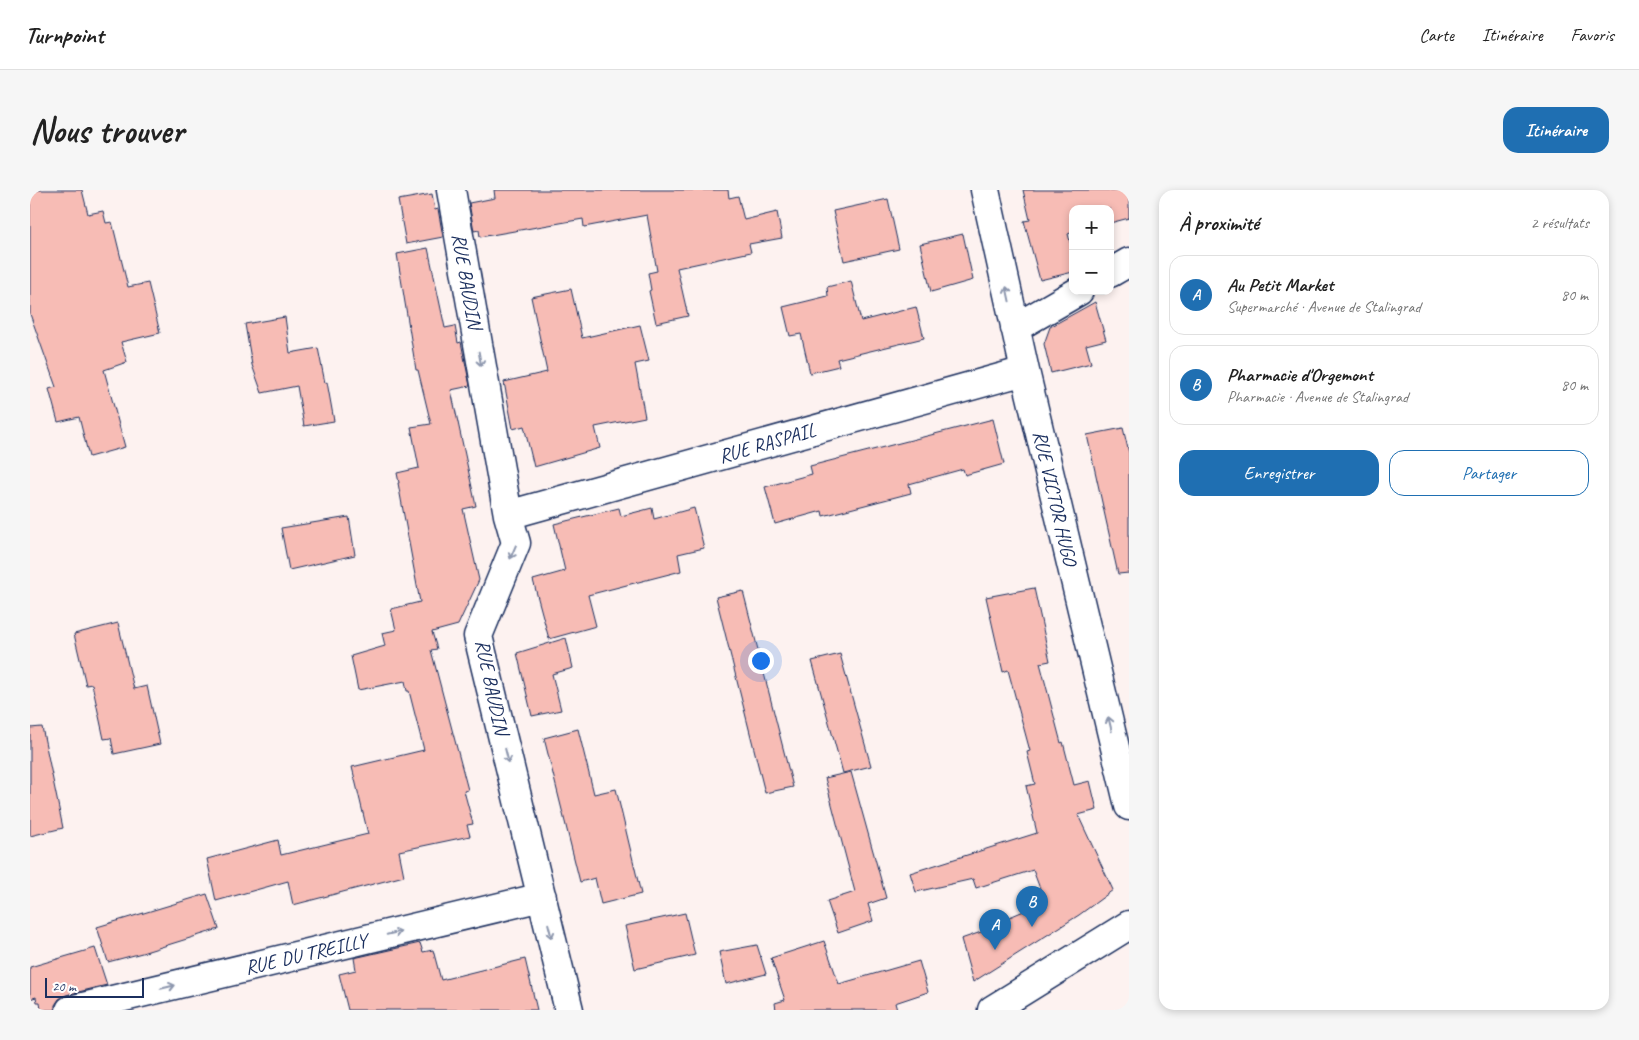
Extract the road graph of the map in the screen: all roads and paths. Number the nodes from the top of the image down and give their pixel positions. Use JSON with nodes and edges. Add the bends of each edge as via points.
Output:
{"nodes":[{"id":1,"x":451,"y":190,"type":"edge"},
{"id":2,"x":985,"y":190,"type":"edge"},
{"id":3,"x":1129,"y":262,"type":"edge"},
{"id":4,"x":1114,"y":271,"type":"edge"},
{"id":5,"x":1072,"y":295,"type":"edge"},
{"id":6,"x":1016,"y":328,"type":"junction"},
{"id":7,"x":1025,"y":371,"type":"junction"},
{"id":8,"x":508,"y":515,"type":"junction"},
{"id":9,"x":1129,"y":806,"type":"edge"},
{"id":10,"x":542,"y":897,"type":"junction"},
{"id":11,"x":1129,"y":925,"type":"edge"},
{"id":12,"x":70,"y":1010,"type":"edge"},
{"id":13,"x":570,"y":1010,"type":"edge"},
{"id":14,"x":992,"y":1010,"type":"edge"}],
"edges":[{"from":1,"to":8,"type":"street","name":"RUE BAUDIN","one_way":true},
{"from":6,"to":2,"type":"street","name":"RUE VICTOR HUGO","one_way":true},
{"from":3,"to":4,"type":"street"},
{"from":5,"to":6,"type":"street"},
{"from":6,"to":7,"type":"street","name":"RUE VICTOR HUGO"},
{"from":7,"to":8,"type":"street","name":"RUE RASPAIL"},
{"from":9,"to":7,"type":"street","name":"RUE VICTOR HUGO","one_way":true},
{"from":8,"to":10,"type":"street","name":"RUE BAUDIN","one_way":true,"via":[[516,543],[478,636]]},
{"from":12,"to":10,"type":"street","name":"RUE DU TREILLY","one_way":true},
{"from":10,"to":13,"type":"street","name":"RUE BAUDIN","one_way":true},
{"from":11,"to":14,"type":"street"}]}
